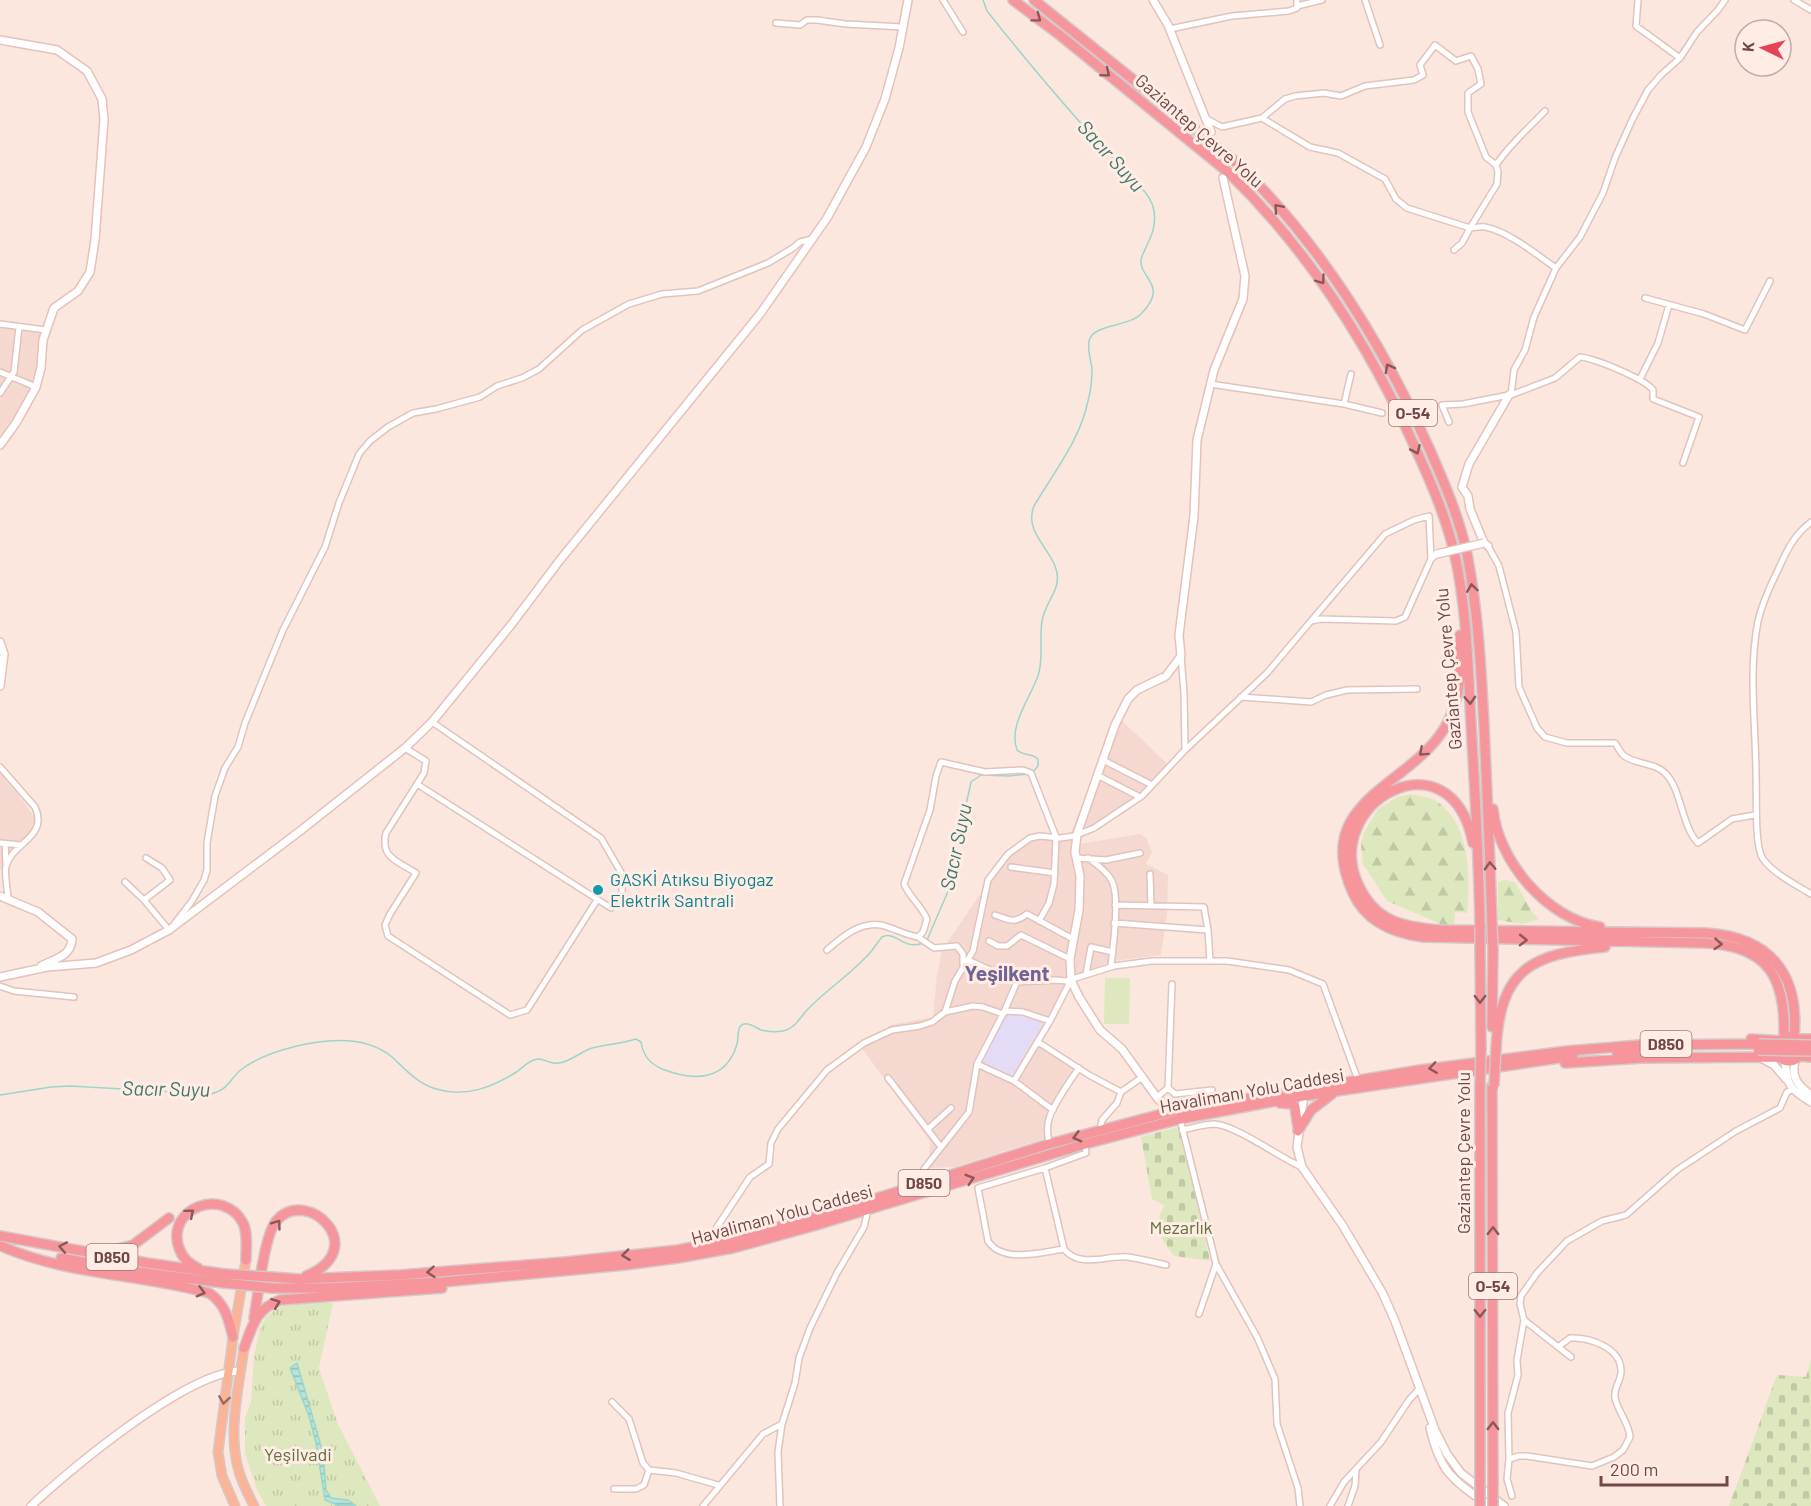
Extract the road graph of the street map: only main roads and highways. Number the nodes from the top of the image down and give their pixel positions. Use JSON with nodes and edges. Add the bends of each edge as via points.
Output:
{"nodes":[{"id":1,"x":1013,"y":0,"type":"edge"},
{"id":2,"x":1034,"y":0,"type":"edge"},
{"id":3,"x":1455,"y":558,"type":"junction"},
{"id":4,"x":1478,"y":628,"type":"junction"},
{"id":5,"x":1480,"y":925,"type":"junction"},
{"id":6,"x":1671,"y":932,"type":"junction"},
{"id":7,"x":1671,"y":943,"type":"junction"},
{"id":8,"x":1788,"y":1039,"type":"junction"},
{"id":9,"x":1811,"y":1039,"type":"edge"},
{"id":10,"x":1811,"y":1045,"type":"edge"},
{"id":11,"x":1494,"y":1049,"type":"junction"},
{"id":12,"x":1757,"y":1051,"type":"junction"},
{"id":13,"x":1811,"y":1051,"type":"edge"},
{"id":14,"x":1532,"y":1055,"type":"junction"},
{"id":15,"x":1811,"y":1057,"type":"edge"},
{"id":16,"x":1790,"y":1058,"type":"junction"},
{"id":17,"x":1342,"y":1091,"type":"junction"},
{"id":18,"x":1307,"y":1092,"type":"junction"},
{"id":19,"x":1266,"y":1103,"type":"junction"},
{"id":20,"x":169,"y":1218,"type":"dead end"},
{"id":21,"x":0,"y":1243,"type":"edge"},
{"id":22,"x":97,"y":1254,"type":"junction"},
{"id":23,"x":246,"y":1260,"type":"joint"},
{"id":24,"x":209,"y":1272,"type":"junction"},
{"id":25,"x":544,"y":1274,"type":"junction"},
{"id":26,"x":225,"y":1278,"type":"junction"},
{"id":27,"x":300,"y":1279,"type":"junction"},
{"id":28,"x":254,"y":1321,"type":"junction"},
{"id":29,"x":233,"y":1337,"type":"junction"},
{"id":30,"x":244,"y":1348,"type":"joint"},
{"id":31,"x":235,"y":1506,"type":"edge"},
{"id":32,"x":254,"y":1506,"type":"edge"},
{"id":33,"x":1480,"y":1506,"type":"edge"},
{"id":34,"x":1492,"y":1506,"type":"edge"}],
"edges":[{"from":1,"to":3,"type":"highway","name":"Gaziantep Çevre Yolu","number":"O-54","one_way":true,"via":[[1229,173],[1311,267],[1341,308],[1405,424],[1434,490]]},
{"from":4,"to":2,"type":"highway","name":"Gaziantep Çevre Yolu","number":"O-54","one_way":true,"via":[[1467,555],[1445,485],[1416,418],[1351,301],[1253,179]]},
{"from":3,"to":5,"type":"highway","name":"Gaziantep Çevre Yolu","number":"O-54","one_way":true,"via":[[1468,663]]},
{"from":3,"to":7,"type":"highway","one_way":true,"via":[[1460,660],[1454,709],[1428,748],[1360,806],[1353,818],[1343,853],[1347,880],[1355,898],[1376,922],[1423,937]]},
{"from":4,"to":6,"type":"highway","via":[[1494,816],[1508,856],[1545,900],[1578,921],[1608,928]]},
{"from":11,"to":4,"type":"highway","name":"Gaziantep Çevre Yolu","number":"O-54","one_way":true,"bridge":true,"via":[[1489,828]]},
{"from":5,"to":6,"type":"highway","via":[[1473,845],[1461,808],[1445,792],[1422,784],[1408,785],[1377,799],[1356,832],[1352,865],[1370,905],[1392,921],[1441,930]]},
{"from":5,"to":33,"type":"highway","name":"Gaziantep Çevre Yolu","number":"O-54","one_way":true,"bridge":true},
{"from":6,"to":8,"type":"highway","via":[[1732,936],[1755,944],[1769,955],[1790,989],[1793,1007]]},
{"from":7,"to":8,"type":"highway","one_way":true,"via":[[1733,945],[1766,965],[1780,990]]},
{"from":7,"to":11,"type":"highway","via":[[1589,948],[1534,962],[1521,972],[1505,997]]},
{"from":8,"to":9,"type":"highway"},
{"from":8,"to":14,"type":"highway","via":[[1610,1041],[1558,1047]]},
{"from":8,"to":16,"type":"highway","via":[[1778,1050]]},
{"from":8,"to":16,"type":"highway","via":[[1801,1046]]},
{"from":10,"to":12,"type":"highway","name":"Havalimanı Yolu Caddesi","number":"D850","bridge":true},
{"from":34,"to":11,"type":"highway","name":"Gaziantep Çevre Yolu","number":"O-54","one_way":true,"bridge":true},
{"from":12,"to":13,"type":"highway","name":"Havalimanı Yolu Caddesi","number":"D850","bridge":true},
{"from":12,"to":14,"type":"highway","name":"Havalimanı Yolu Caddesi","number":"D850","via":[[1640,1045]]},
{"from":12,"to":16,"type":"highway"},
{"from":12,"to":17,"type":"highway","name":"Havalimanı Yolu Caddesi","number":"D850","via":[[1605,1053]]},
{"from":14,"to":18,"type":"highway","name":"Havalimanı Yolu Caddesi","number":"D850","one_way":true,"via":[[1358,1080]]},
{"from":15,"to":16,"type":"highway"},
{"from":17,"to":18,"type":"highway","name":"Havalimanı Yolu Caddesi","number":"D850"},
{"from":17,"to":19,"type":"highway","via":[[1315,1106],[1298,1131],[1295,1107]]},
{"from":18,"to":19,"type":"highway","name":"Havalimanı Yolu Caddesi","number":"D850"},
{"from":18,"to":27,"type":"highway","name":"Havalimanı Yolu Caddesi","number":"D850","one_way":true,"via":[[1173,1111],[710,1245],[554,1263]]},
{"from":25,"to":19,"type":"highway","name":"Havalimanı Yolu Caddesi","number":"D850","one_way":true,"via":[[734,1248],[1085,1144],[1180,1119]]},
{"from":20,"to":22,"type":"highway","via":[[133,1245]]},
{"from":22,"to":21,"type":"highway","name":"Havalimanı Yolu Caddesi","number":"D850","one_way":true},
{"from":21,"to":26,"type":"highway","name":"Havalimanı Yolu Caddesi","number":"D850","via":[[139,1272]]},
{"from":21,"to":29,"type":"highway","one_way":true,"via":[[19,1254],[98,1273],[209,1293],[221,1303]]},
{"from":22,"to":24,"type":"highway","name":"Havalimanı Yolu Caddesi","number":"D850"},
{"from":24,"to":23,"type":"highway","one_way":true,"via":[[186,1259],[177,1242],[184,1216],[198,1206],[213,1203],[234,1211],[243,1223]]},
{"from":23,"to":29,"type":"main road"},
{"from":24,"to":26,"type":"highway","name":"Havalimanı Yolu Caddesi","number":"D850"},
{"from":25,"to":26,"type":"highway","name":"Havalimanı Yolu Caddesi","number":"D850","bridge":true,"via":[[327,1288],[272,1288]]},
{"from":28,"to":25,"type":"highway","one_way":true,"via":[[261,1310],[280,1300],[450,1288]]},
{"from":26,"to":27,"type":"highway","name":"Havalimanı Yolu Caddesi","number":"D850","bridge":true},
{"from":28,"to":27,"type":"highway","one_way":true,"via":[[268,1238],[276,1220],[301,1211],[326,1221],[334,1244],[327,1262]]},
{"from":28,"to":30,"type":"highway"},
{"from":29,"to":31,"type":"main road","one_way":true,"via":[[218,1452],[222,1476]]},
{"from":30,"to":32,"type":"main road","via":[[234,1430],[235,1456]]}]}
